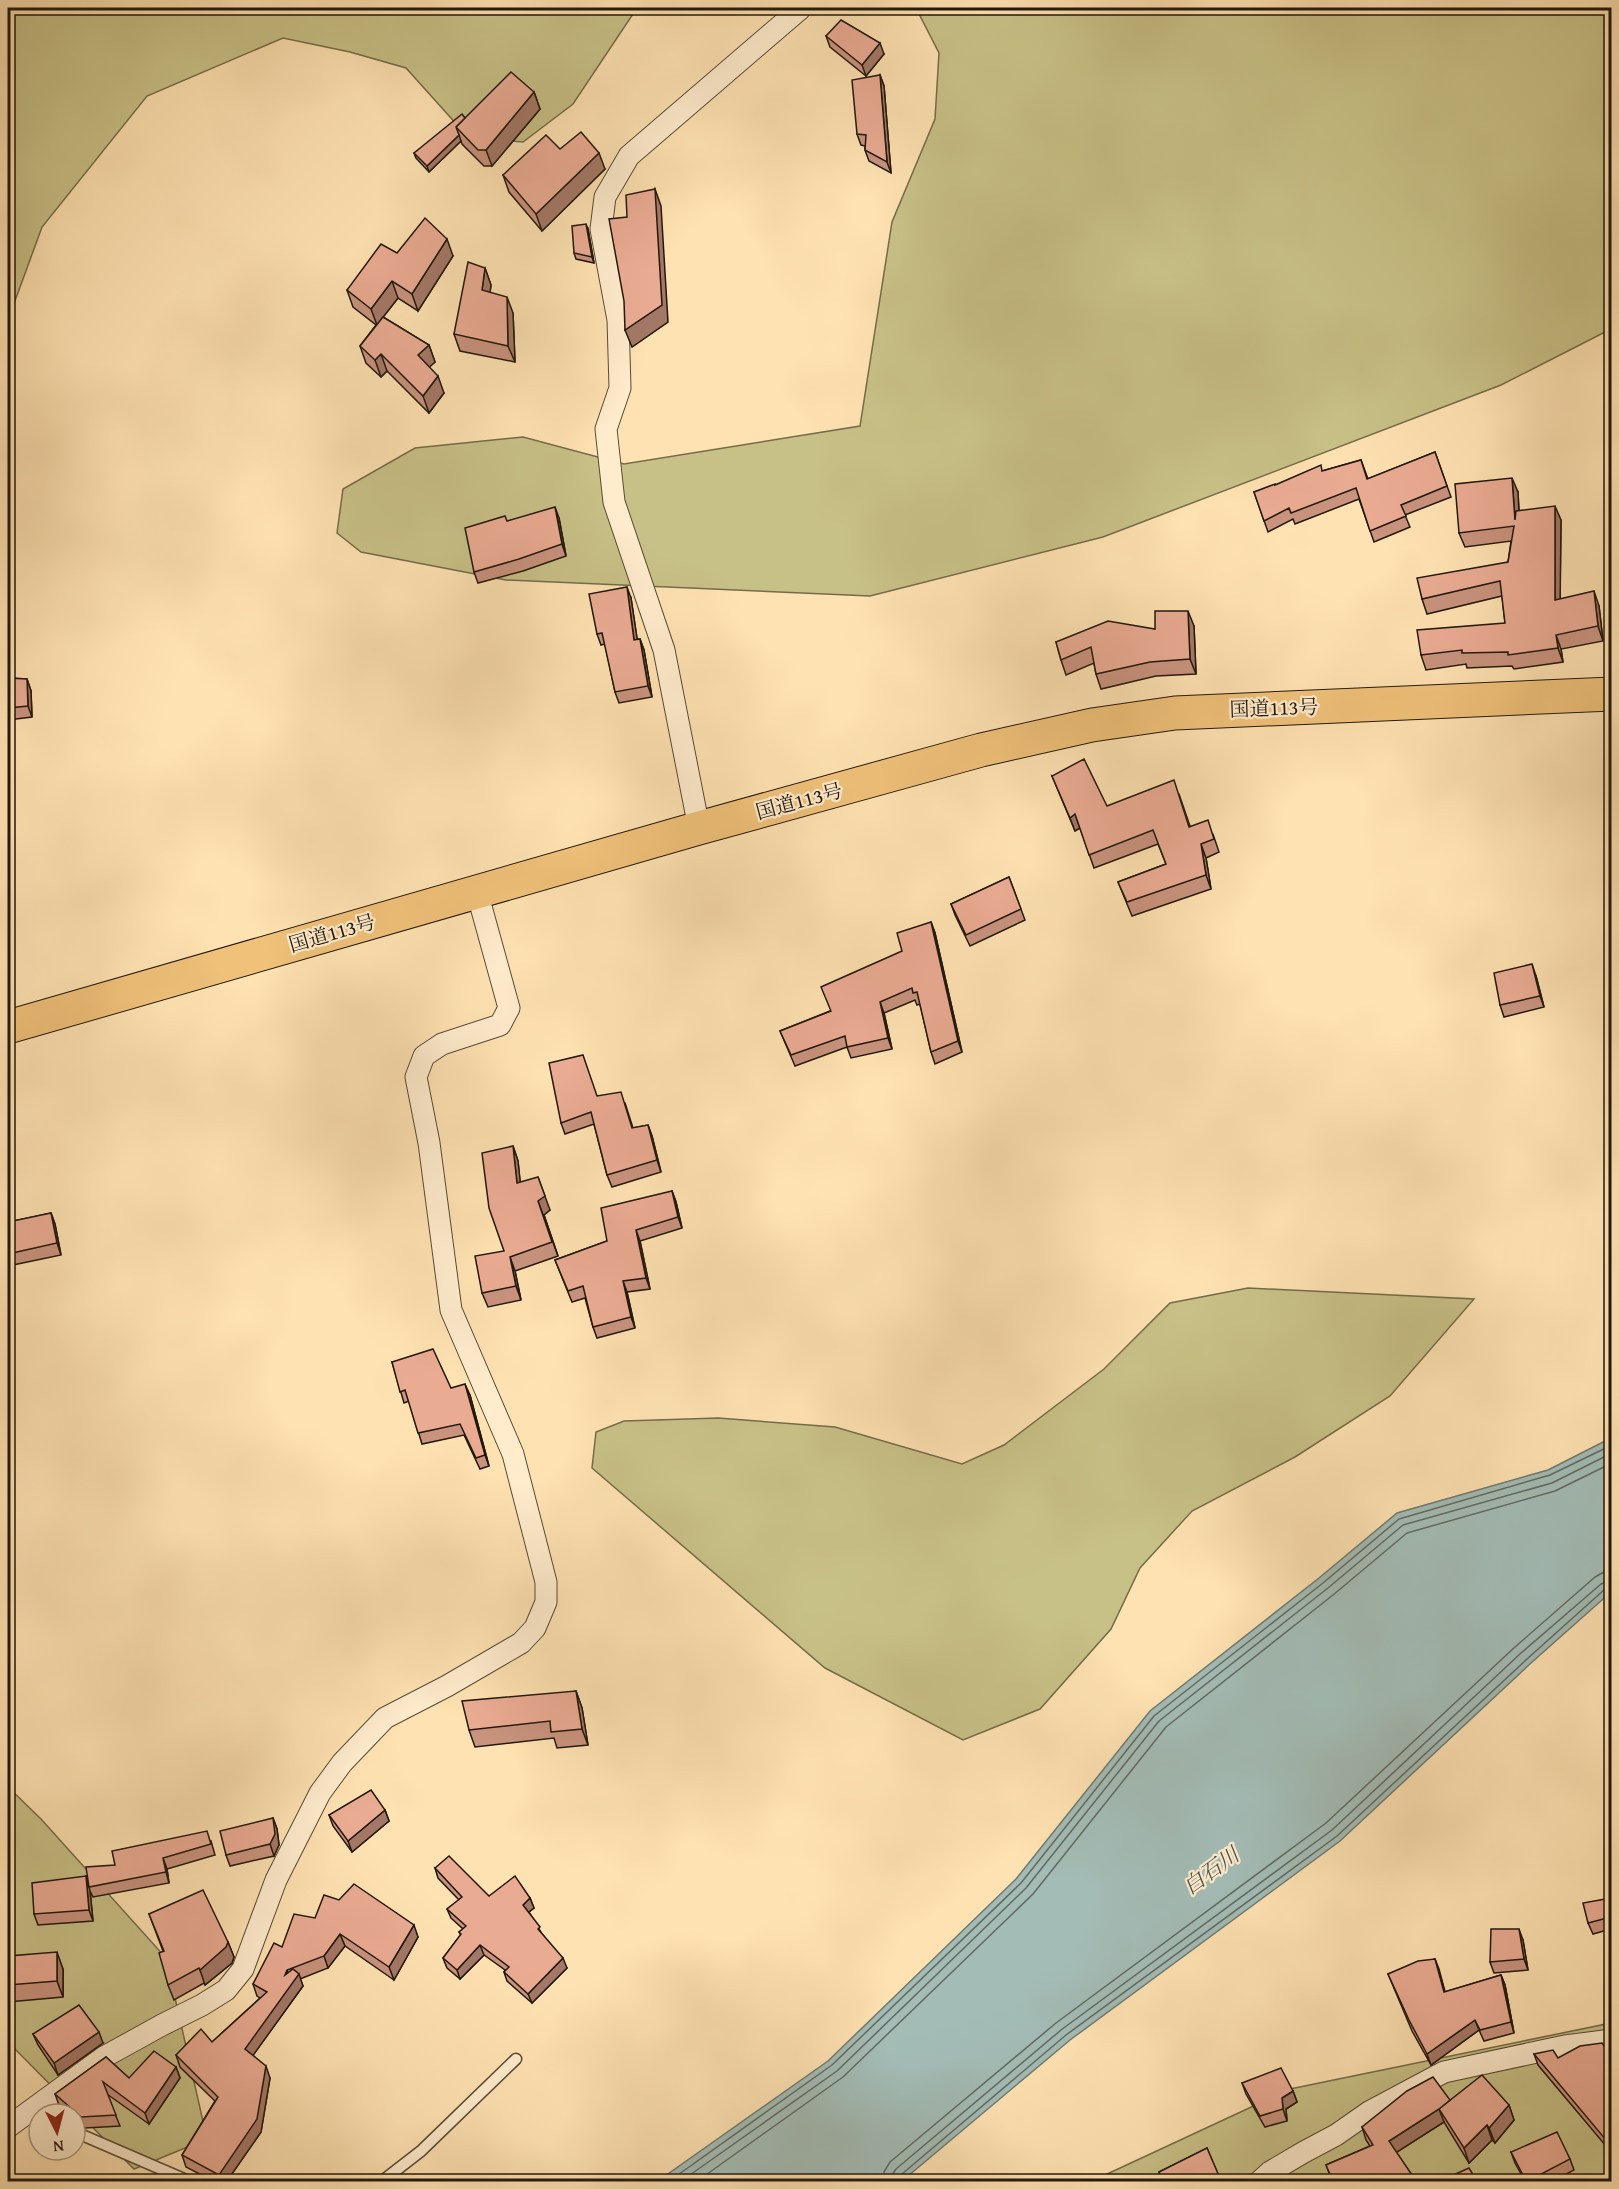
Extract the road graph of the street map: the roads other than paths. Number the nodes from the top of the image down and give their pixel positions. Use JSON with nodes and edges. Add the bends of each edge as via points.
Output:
{"nodes":[{"id":1,"x":800,"y":9,"type":"edge"},
{"id":2,"x":1611,"y":694,"type":"edge"},
{"id":3,"x":699,"y":828,"type":"junction"},
{"id":4,"x":477,"y":892,"type":"junction"},
{"id":5,"x":8,"y":1026,"type":"edge"},
{"id":6,"x":1611,"y":2040,"type":"edge"},
{"id":7,"x":516,"y":2059,"type":"dead end"},
{"id":8,"x":49,"y":2102,"type":"edge"},
{"id":9,"x":27,"y":2118,"type":"edge"},
{"id":10,"x":8,"y":2127,"type":"edge"},
{"id":11,"x":87,"y":2137,"type":"edge"},
{"id":12,"x":191,"y":2181,"type":"edge"},
{"id":13,"x":381,"y":2181,"type":"edge"},
{"id":14,"x":1259,"y":2181,"type":"edge"}],
"edges":[{"from":1,"to":3,"type":"street","via":[[629,156],[605,197],[601,229],[618,320],[620,388],[606,429],[614,502],[664,650]]},
{"from":2,"to":3,"type":"highway","name":"国道113号","via":[[1175,712],[981,750]]},
{"from":3,"to":4,"type":"highway","name":"国道113号"},
{"from":4,"to":5,"type":"highway","name":"国道113号"},
{"from":4,"to":8,"type":"street","via":[[509,1008],[500,1025],[442,1044],[424,1056],[416,1077],[429,1143],[451,1310],[513,1454],[546,1582],[546,1602],[535,1628],[521,1643],[385,1718],[342,1763],[320,1793],[276,1880],[243,1969],[226,1990],[104,2057]]},
{"from":6,"to":14,"type":"street","via":[[1444,2072],[1369,2112]]},
{"from":7,"to":13,"type":"lane","via":[[421,2151]]},
{"from":9,"to":10,"type":"street"},
{"from":11,"to":12,"type":"lane"}]}
